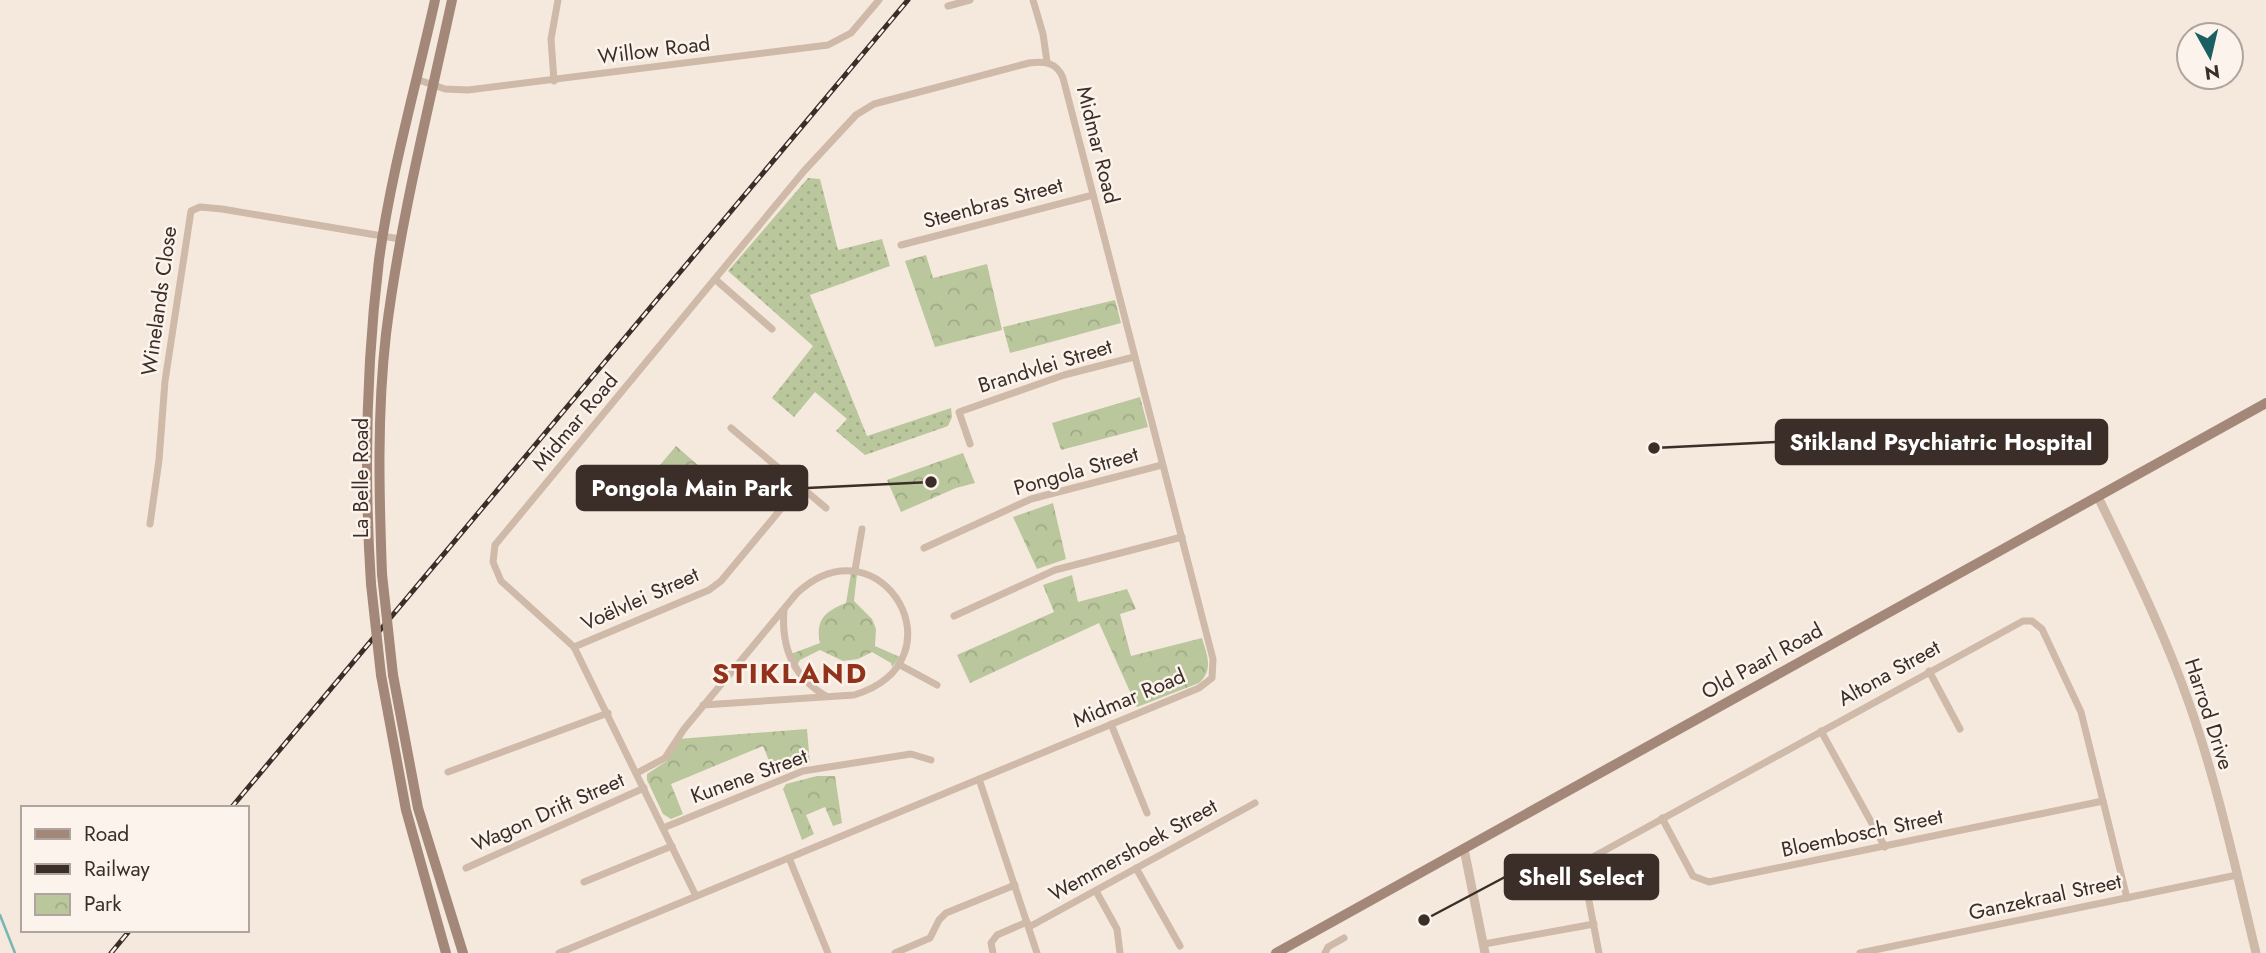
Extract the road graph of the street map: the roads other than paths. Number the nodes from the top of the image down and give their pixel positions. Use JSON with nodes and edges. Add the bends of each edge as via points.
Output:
{"nodes":[{"id":1,"x":435,"y":0,"type":"edge"},
{"id":2,"x":452,"y":0,"type":"edge"},
{"id":3,"x":558,"y":0,"type":"edge"},
{"id":4,"x":879,"y":0,"type":"edge"},
{"id":5,"x":970,"y":0,"type":"edge"},
{"id":6,"x":1033,"y":0,"type":"edge"},
{"id":7,"x":948,"y":6,"type":"dead end"},
{"id":8,"x":1047,"y":62,"type":"junction"},
{"id":9,"x":416,"y":79,"type":"junction"},
{"id":10,"x":554,"y":81,"type":"junction"},
{"id":11,"x":432,"y":86,"type":"junction"},
{"id":12,"x":1093,"y":195,"type":"junction"},
{"id":13,"x":383,"y":237,"type":"junction"},
{"id":14,"x":400,"y":239,"type":"junction"},
{"id":15,"x":901,"y":245,"type":"dead end"},
{"id":16,"x":716,"y":281,"type":"junction"},
{"id":17,"x":772,"y":329,"type":"dead end"},
{"id":18,"x":1134,"y":357,"type":"junction"},
{"id":19,"x":2266,"y":403,"type":"edge"},
{"id":20,"x":731,"y":428,"type":"dead end"},
{"id":21,"x":970,"y":444,"type":"dead end"},
{"id":22,"x":1162,"y":465,"type":"junction"},
{"id":23,"x":800,"y":486,"type":"junction"},
{"id":24,"x":2098,"y":497,"type":"junction"},
{"id":25,"x":826,"y":508,"type":"dead end"},
{"id":26,"x":150,"y":524,"type":"dead end"},
{"id":27,"x":862,"y":530,"type":"dead end"},
{"id":28,"x":1182,"y":537,"type":"junction"},
{"id":29,"x":924,"y":548,"type":"dead end"},
{"id":30,"x":855,"y":570,"type":"junction"},
{"id":31,"x":785,"y":609,"type":"junction"},
{"id":32,"x":954,"y":616,"type":"dead end"},
{"id":33,"x":574,"y":647,"type":"junction"},
{"id":34,"x":900,"y":665,"type":"junction"},
{"id":35,"x":1929,"y":671,"type":"junction"},
{"id":36,"x":387,"y":675,"type":"junction"},
{"id":37,"x":937,"y":685,"type":"dead end"},
{"id":38,"x":826,"y":696,"type":"junction"},
{"id":39,"x":703,"y":705,"type":"junction"},
{"id":40,"x":608,"y":713,"type":"junction"},
{"id":41,"x":1111,"y":724,"type":"junction"},
{"id":42,"x":1960,"y":729,"type":"dead end"},
{"id":43,"x":1821,"y":731,"type":"junction"},
{"id":44,"x":931,"y":760,"type":"dead end"},
{"id":45,"x":448,"y":772,"type":"dead end"},
{"id":46,"x":637,"y":773,"type":"junction"},
{"id":47,"x":979,"y":779,"type":"junction"},
{"id":48,"x":644,"y":788,"type":"junction"},
{"id":49,"x":2103,"y":801,"type":"junction"},
{"id":50,"x":1255,"y":803,"type":"dead end"},
{"id":51,"x":1147,"y":813,"type":"dead end"},
{"id":52,"x":1662,"y":818,"type":"junction"},
{"id":53,"x":663,"y":828,"type":"junction"},
{"id":54,"x":671,"y":846,"type":"junction"},
{"id":55,"x":1885,"y":847,"type":"junction"},
{"id":56,"x":1464,"y":849,"type":"junction"},
{"id":57,"x":789,"y":858,"type":"junction"},
{"id":58,"x":466,"y":868,"type":"dead end"},
{"id":59,"x":1136,"y":868,"type":"junction"},
{"id":60,"x":2237,"y":875,"type":"junction"},
{"id":61,"x":584,"y":882,"type":"dead end"},
{"id":62,"x":1015,"y":885,"type":"junction"},
{"id":63,"x":1096,"y":891,"type":"junction"},
{"id":64,"x":696,"y":896,"type":"junction"},
{"id":65,"x":2127,"y":898,"type":"junction"},
{"id":66,"x":1594,"y":923,"type":"junction"},
{"id":67,"x":1028,"y":925,"type":"junction"},
{"id":68,"x":452,"y":927,"type":"junction"},
{"id":69,"x":1344,"y":938,"type":"dead end"},
{"id":70,"x":581,"y":944,"type":"junction"},
{"id":71,"x":1180,"y":946,"type":"dead end"},
{"id":72,"x":1484,"y":949,"type":"edge"},
{"id":73,"x":910,"y":950,"type":"edge"},
{"id":74,"x":1881,"y":951,"type":"edge"},
{"id":75,"x":446,"y":953,"type":"edge"},
{"id":76,"x":456,"y":953,"type":"edge"},
{"id":77,"x":463,"y":953,"type":"edge"},
{"id":78,"x":559,"y":953,"type":"edge"},
{"id":79,"x":585,"y":953,"type":"edge"},
{"id":80,"x":828,"y":953,"type":"edge"},
{"id":81,"x":895,"y":953,"type":"edge"},
{"id":82,"x":993,"y":953,"type":"edge"},
{"id":83,"x":1037,"y":953,"type":"edge"},
{"id":84,"x":1120,"y":953,"type":"edge"},
{"id":85,"x":1276,"y":953,"type":"edge"},
{"id":86,"x":1325,"y":953,"type":"edge"},
{"id":87,"x":1599,"y":953,"type":"edge"},
{"id":88,"x":1860,"y":953,"type":"edge"},
{"id":89,"x":2256,"y":953,"type":"edge"}],
"edges":[{"from":1,"to":9,"type":"main road","name":"La Belle Road"},
{"from":2,"to":11,"type":"main road","name":"La Belle Road"},
{"from":3,"to":10,"type":"street","via":[[551,38]]},
{"from":4,"to":10,"type":"street","name":"Willow Road","via":[[851,33],[828,45]]},
{"from":5,"to":7,"type":"street"},
{"from":6,"to":8,"type":"street"},
{"from":8,"to":12,"type":"street","name":"Midmar Road","via":[[1062,74]]},
{"from":8,"to":16,"type":"street","name":"Midmar Road","via":[[1029,63],[865,109],[804,171]]},
{"from":9,"to":11,"type":"street","name":"Willow Road"},
{"from":9,"to":13,"type":"main road","name":"La Belle Road"},
{"from":10,"to":11,"type":"street","name":"Willow Road","via":[[466,90]]},
{"from":11,"to":14,"type":"main road","name":"La Belle Road"},
{"from":12,"to":15,"type":"street","name":"Steenbras Street"},
{"from":12,"to":18,"type":"street","name":"Midmar Road"},
{"from":13,"to":14,"type":"street","name":"Winelands Close"},
{"from":13,"to":26,"type":"street","name":"Winelands Close","via":[[222,209],[191,211],[164,381]]},
{"from":13,"to":36,"type":"main road","name":"La Belle Road","bridge":true,"via":[[366,479],[371,584]]},
{"from":14,"to":36,"type":"main road","name":"La Belle Road","bridge":true,"via":[[382,386],[378,487]]},
{"from":16,"to":17,"type":"street"},
{"from":16,"to":33,"type":"street","name":"Midmar Road","via":[[495,545],[492,562],[501,581]]},
{"from":18,"to":21,"type":"street","name":"Brandvlei Street","via":[[1064,375],[959,412]]},
{"from":18,"to":22,"type":"street","name":"Midmar Road"},
{"from":19,"to":24,"type":"main road","name":"Old Paarl Road"},
{"from":20,"to":23,"type":"street"},
{"from":22,"to":28,"type":"street","name":"Midmar Road"},
{"from":22,"to":29,"type":"street","name":"Pongola Street","via":[[1031,499]]},
{"from":23,"to":25,"type":"street"},
{"from":23,"to":33,"type":"street","name":"Voëlvlei Street","via":[[711,589]]},
{"from":24,"to":56,"type":"main road","name":"Old Paarl Road"},
{"from":24,"to":60,"type":"street","name":"Harrod Drive","via":[[2148,601],[2190,705]]},
{"from":27,"to":30,"type":"street"},
{"from":28,"to":32,"type":"street","via":[[1055,570]]},
{"from":28,"to":41,"type":"street","name":"Midmar Road","via":[[1213,659],[1212,678],[1199,688]]},
{"from":30,"to":31,"type":"street","via":[[820,576]]},
{"from":30,"to":34,"type":"street","via":[[879,580],[900,600],[908,629]]},
{"from":31,"to":38,"type":"street","via":[[784,640],[794,667]]},
{"from":31,"to":39,"type":"street"},
{"from":33,"to":40,"type":"street","name":"Midmar Road"},
{"from":34,"to":37,"type":"street"},
{"from":34,"to":38,"type":"street","via":[[873,689]]},
{"from":35,"to":42,"type":"street"},
{"from":35,"to":43,"type":"street","name":"Altona Street"},
{"from":35,"to":49,"type":"street","name":"Altona Street","via":[[2019,622],[2036,623],[2078,702]]},
{"from":36,"to":68,"type":"main road","name":"La Belle Road"},
{"from":36,"to":75,"type":"main road","name":"La Belle Road","via":[[406,810]]},
{"from":38,"to":39,"type":"street"},
{"from":39,"to":46,"type":"street","via":[[663,761]]},
{"from":40,"to":45,"type":"street"},
{"from":40,"to":46,"type":"street","name":"Midmar Road"},
{"from":41,"to":47,"type":"street","name":"Midmar Road"},
{"from":41,"to":51,"type":"street"},
{"from":43,"to":52,"type":"street","name":"Altona Street"},
{"from":43,"to":55,"type":"street"},
{"from":44,"to":53,"type":"street","name":"Kunene Street","via":[[911,754],[803,771]]},
{"from":46,"to":48,"type":"street","name":"Midmar Road"},
{"from":47,"to":57,"type":"street","name":"Midmar Road"},
{"from":47,"to":62,"type":"street"},
{"from":48,"to":53,"type":"street","name":"Midmar Road"},
{"from":48,"to":58,"type":"street","name":"Wagon Drift Street"},
{"from":49,"to":55,"type":"street","name":"Bloembosch Street"},
{"from":49,"to":65,"type":"street","name":"Altona Street"},
{"from":50,"to":59,"type":"street","name":"Wemmershoek Street"},
{"from":52,"to":55,"type":"street","name":"Bloembosch Street","via":[[1691,873],[1705,882]]},
{"from":52,"to":66,"type":"street","name":"Altona Street","via":[[1587,862],[1584,874]]},
{"from":53,"to":54,"type":"street","name":"Midmar Road"},
{"from":54,"to":61,"type":"street"},
{"from":54,"to":64,"type":"street","name":"Midmar Road"},
{"from":56,"to":72,"type":"street"},
{"from":56,"to":85,"type":"main road","name":"Old Paarl Road"},
{"from":57,"to":64,"type":"street","name":"Midmar Road"},
{"from":57,"to":80,"type":"street"},
{"from":59,"to":63,"type":"street","name":"Wemmershoek Street"},
{"from":59,"to":71,"type":"street"},
{"from":60,"to":65,"type":"street","name":"Ganzekraal Street"},
{"from":60,"to":89,"type":"street","name":"Harrod Drive"},
{"from":62,"to":67,"type":"street"},
{"from":62,"to":73,"type":"street","via":[[946,913],[930,938]]},
{"from":63,"to":67,"type":"street","name":"Wemmershoek Street"},
{"from":63,"to":84,"type":"street","via":[[1117,929]]},
{"from":64,"to":70,"type":"street","name":"Midmar Road"},
{"from":65,"to":74,"type":"street","name":"Ganzekraal Street"},
{"from":66,"to":72,"type":"street"},
{"from":66,"to":87,"type":"street","name":"Altona Street"},
{"from":67,"to":82,"type":"street","name":"Wemmershoek Street","via":[[995,936]]},
{"from":67,"to":83,"type":"street"},
{"from":68,"to":76,"type":"main road"},
{"from":68,"to":77,"type":"main road","name":"La Belle Road"},
{"from":69,"to":86,"type":"street"},
{"from":70,"to":78,"type":"street","name":"Midmar Road"},
{"from":70,"to":79,"type":"street"},
{"from":73,"to":81,"type":"street"},
{"from":74,"to":88,"type":"street","name":"Ganzekraal Street"}]}
